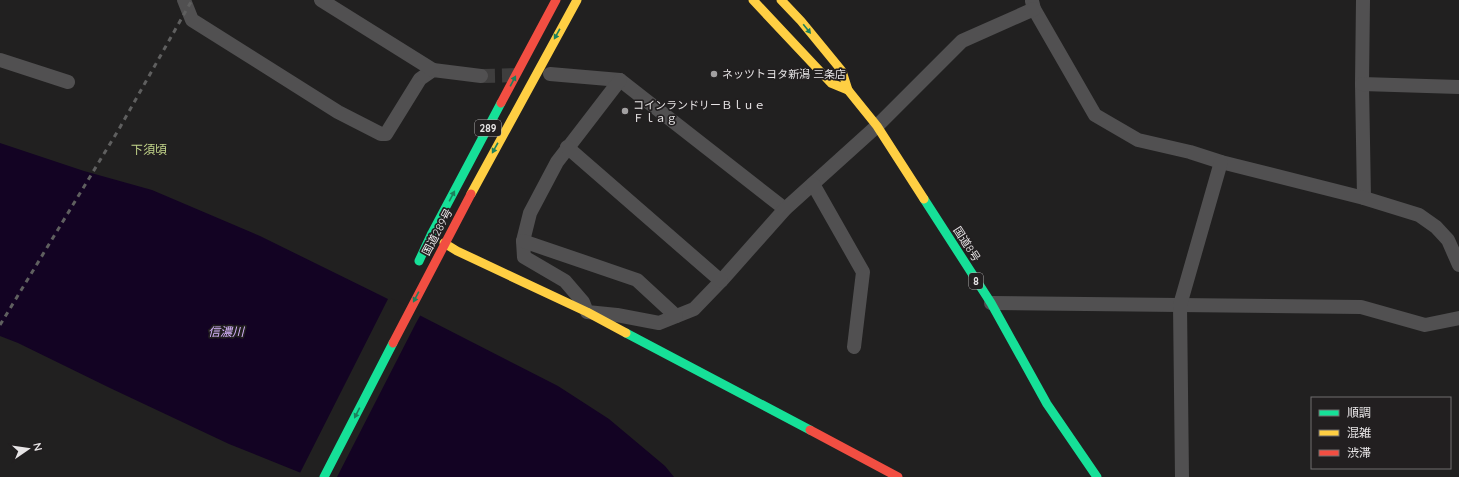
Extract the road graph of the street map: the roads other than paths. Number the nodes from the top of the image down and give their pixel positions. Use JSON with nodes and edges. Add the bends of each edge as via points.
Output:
{"nodes":[{"id":1,"x":184,"y":0,"type":"edge"},
{"id":2,"x":321,"y":0,"type":"edge"},
{"id":3,"x":556,"y":0,"type":"edge"},
{"id":4,"x":576,"y":0,"type":"edge"},
{"id":5,"x":753,"y":0,"type":"edge"},
{"id":6,"x":781,"y":0,"type":"edge"},
{"id":7,"x":1363,"y":0,"type":"edge"},
{"id":8,"x":1033,"y":5,"type":"edge"},
{"id":9,"x":0,"y":60,"type":"edge"},
{"id":10,"x":433,"y":70,"type":"junction"},
{"id":11,"x":550,"y":74,"type":"dead end"},
{"id":12,"x":481,"y":76,"type":"tunnel mouth"},
{"id":13,"x":620,"y":80,"type":"junction"},
{"id":14,"x":68,"y":82,"type":"dead end"},
{"id":15,"x":1362,"y":84,"type":"junction"},
{"id":16,"x":1459,"y":87,"type":"edge"},
{"id":17,"x":848,"y":90,"type":"junction"},
{"id":18,"x":877,"y":126,"type":"junction"},
{"id":19,"x":567,"y":147,"type":"junction"},
{"id":20,"x":1221,"y":162,"type":"junction"},
{"id":21,"x":813,"y":184,"type":"junction"},
{"id":22,"x":1364,"y":198,"type":"junction"},
{"id":23,"x":785,"y":209,"type":"junction"},
{"id":24,"x":524,"y":241,"type":"junction"},
{"id":25,"x":444,"y":243,"type":"junction"},
{"id":26,"x":1459,"y":265,"type":"edge"},
{"id":27,"x":415,"y":268,"type":"dead end"},
{"id":28,"x":721,"y":281,"type":"junction"},
{"id":29,"x":990,"y":303,"type":"junction"},
{"id":30,"x":1180,"y":305,"type":"junction"},
{"id":31,"x":587,"y":312,"type":"junction"},
{"id":32,"x":676,"y":316,"type":"junction"},
{"id":33,"x":1459,"y":318,"type":"edge"},
{"id":34,"x":854,"y":347,"type":"dead end"},
{"id":35,"x":324,"y":477,"type":"edge"},
{"id":36,"x":898,"y":477,"type":"edge"},
{"id":37,"x":1097,"y":477,"type":"edge"},
{"id":38,"x":1182,"y":477,"type":"edge"}],
"edges":[{"from":1,"to":10,"type":"street","via":[[192,20],[338,112],[381,134],[386,134],[420,79]]},
{"from":2,"to":10,"type":"street"},
{"from":27,"to":3,"type":"main road","name":"国道289号","number":"289","one_way":true},
{"from":4,"to":25,"type":"main road","name":"国道289号","number":"289","one_way":true},
{"from":5,"to":17,"type":"main road","name":"国道8号","number":"8","via":[[831,83]]},
{"from":6,"to":17,"type":"main road","name":"国道8号","number":"8","one_way":true,"via":[[842,71]]},
{"from":7,"to":15,"type":"street"},
{"from":8,"to":18,"type":"street","via":[[962,41]]},
{"from":8,"to":20,"type":"street","via":[[1095,115],[1138,140]]},
{"from":9,"to":14,"type":"street"},
{"from":10,"to":12,"type":"street"},
{"from":11,"to":13,"type":"street"},
{"from":13,"to":19,"type":"street"},
{"from":13,"to":23,"type":"street"},
{"from":15,"to":16,"type":"street"},
{"from":15,"to":22,"type":"street"},
{"from":17,"to":18,"type":"main road","name":"国道8号","number":"8"},
{"from":18,"to":21,"type":"street"},
{"from":18,"to":29,"type":"main road","name":"国道8号","number":"8"},
{"from":19,"to":24,"type":"street","via":[[530,213]]},
{"from":19,"to":28,"type":"street"},
{"from":20,"to":22,"type":"street"},
{"from":20,"to":30,"type":"street"},
{"from":21,"to":23,"type":"street"},
{"from":21,"to":34,"type":"street","via":[[863,272]]},
{"from":22,"to":26,"type":"street","via":[[1419,215],[1436,227],[1448,240]]},
{"from":23,"to":28,"type":"street"},
{"from":24,"to":31,"type":"street","via":[[524,257],[565,280],[583,302]]},
{"from":24,"to":32,"type":"street","via":[[637,280]]},
{"from":25,"to":31,"type":"main road"},
{"from":25,"to":35,"type":"main road","name":"国道289号","number":"289","one_way":true},
{"from":28,"to":32,"type":"street","via":[[694,309]]},
{"from":29,"to":30,"type":"street"},
{"from":29,"to":37,"type":"main road","name":"国道8号","number":"8","via":[[1047,404]]},
{"from":30,"to":33,"type":"street","via":[[1361,307],[1425,325]]},
{"from":30,"to":38,"type":"street"},
{"from":31,"to":32,"type":"street","via":[[659,323]]},
{"from":31,"to":36,"type":"main road"}]}
